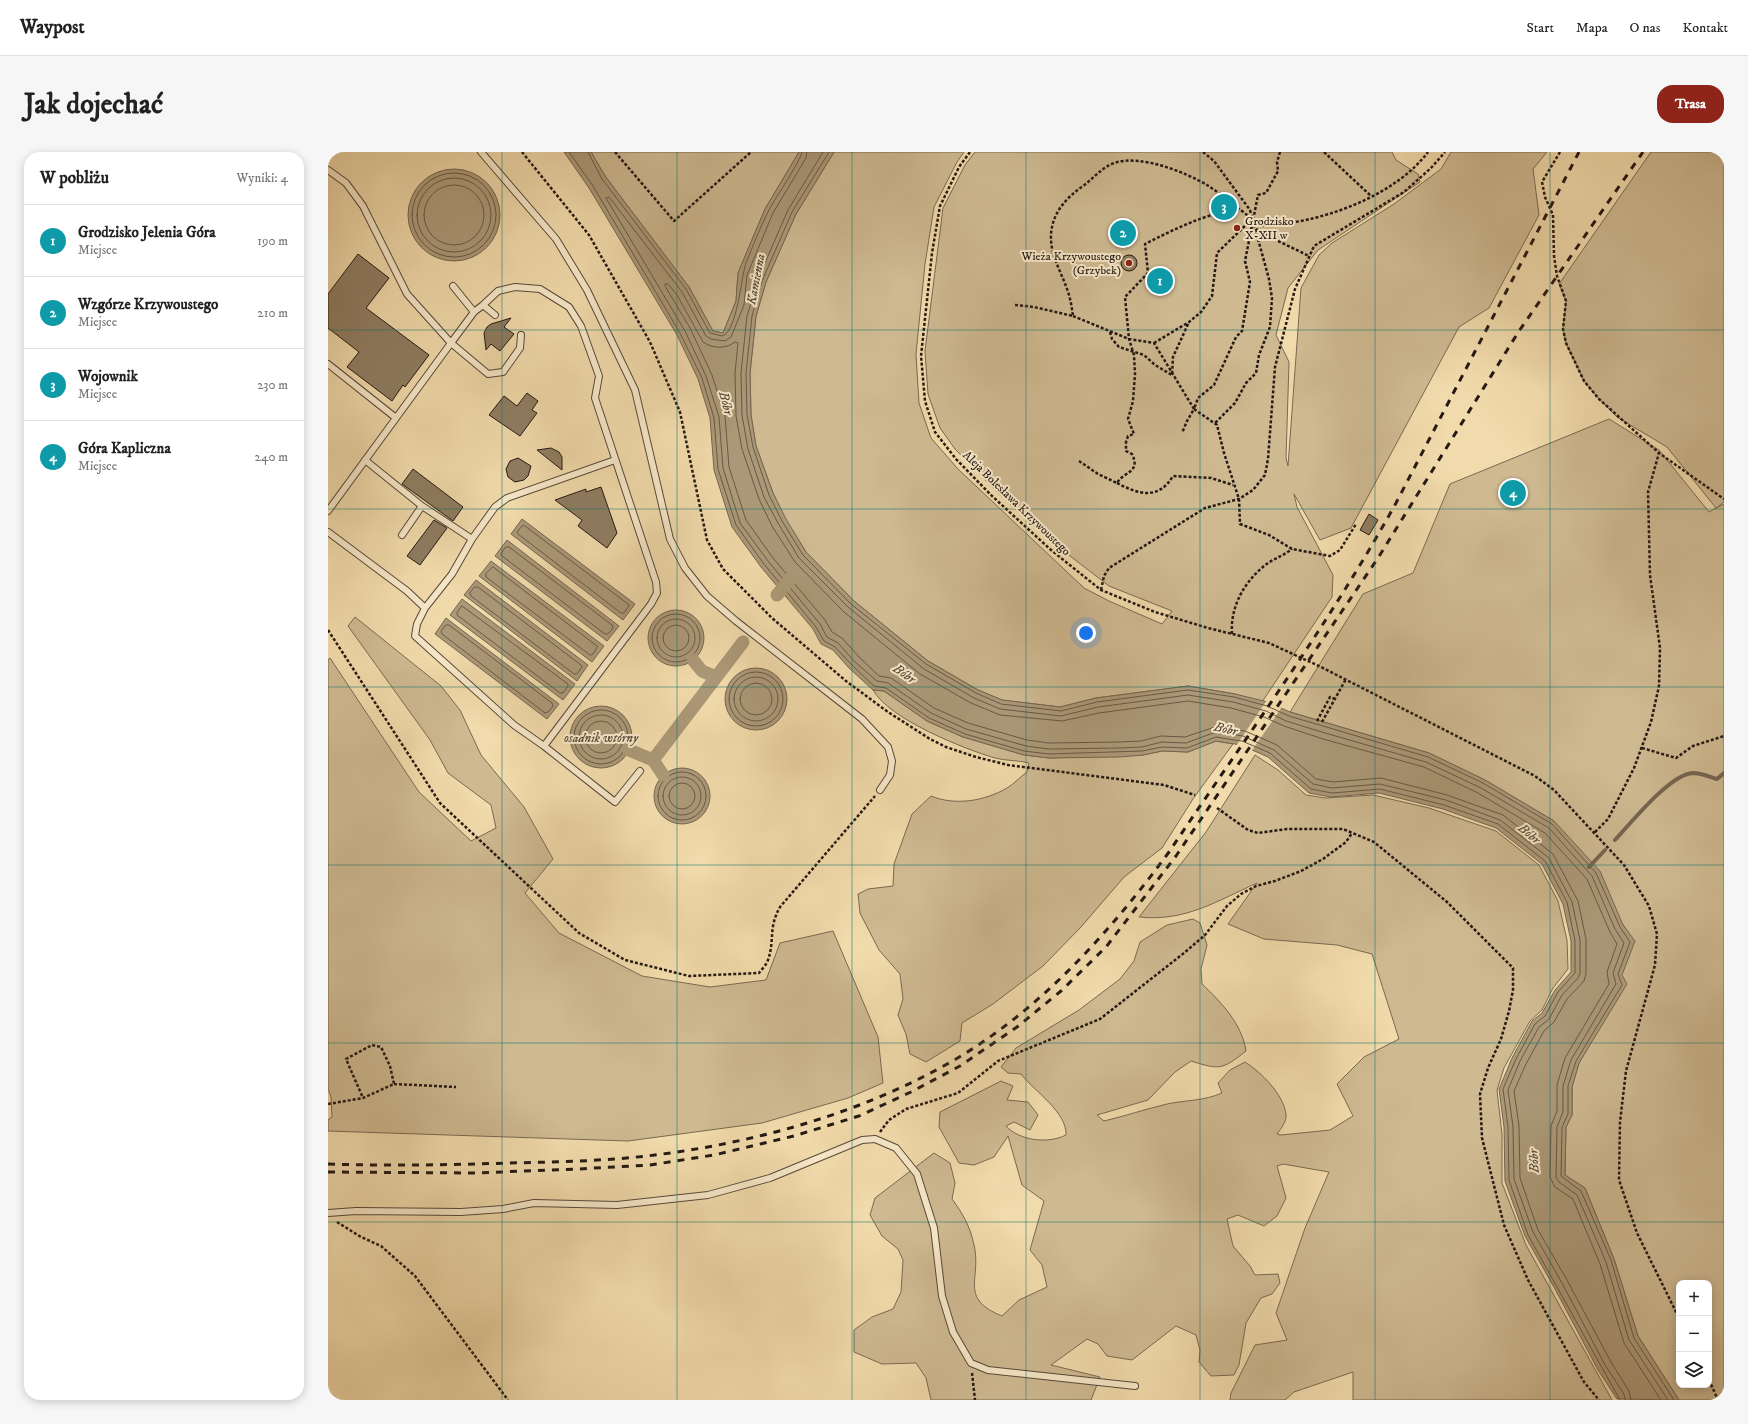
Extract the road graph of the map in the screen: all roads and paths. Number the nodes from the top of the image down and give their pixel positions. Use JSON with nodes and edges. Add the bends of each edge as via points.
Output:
{"nodes":[{"id":1,"x":481,"y":152,"type":"edge"},
{"id":2,"x":522,"y":152,"type":"edge"},
{"id":3,"x":616,"y":152,"type":"edge"},
{"id":4,"x":751,"y":152,"type":"edge"},
{"id":5,"x":970,"y":152,"type":"edge"},
{"id":6,"x":1203,"y":152,"type":"edge"},
{"id":7,"x":1280,"y":152,"type":"edge"},
{"id":8,"x":1324,"y":152,"type":"edge"},
{"id":9,"x":1428,"y":152,"type":"edge"},
{"id":10,"x":1445,"y":152,"type":"edge"},
{"id":11,"x":1560,"y":152,"type":"edge"},
{"id":12,"x":328,"y":170,"type":"edge"},
{"id":13,"x":1371,"y":196,"type":"junction"},
{"id":14,"x":1239,"y":209,"type":"junction"},
{"id":15,"x":1252,"y":219,"type":"junction"},
{"id":16,"x":1256,"y":229,"type":"junction"},
{"id":17,"x":1309,"y":256,"type":"junction"},
{"id":18,"x":453,"y":286,"type":"dead end"},
{"id":19,"x":483,"y":305,"type":"junction"},
{"id":20,"x":1015,"y":305,"type":"dead end"},
{"id":21,"x":474,"y":312,"type":"junction"},
{"id":22,"x":495,"y":315,"type":"dead end"},
{"id":23,"x":1073,"y":316,"type":"junction"},
{"id":24,"x":1189,"y":322,"type":"junction"},
{"id":25,"x":1110,"y":331,"type":"junction"},
{"id":26,"x":521,"y":335,"type":"dead end"},
{"id":27,"x":1129,"y":339,"type":"junction"},
{"id":28,"x":451,"y":343,"type":"junction"},
{"id":29,"x":1154,"y":343,"type":"junction"},
{"id":30,"x":1133,"y":353,"type":"junction"},
{"id":31,"x":328,"y":364,"type":"edge"},
{"id":32,"x":1172,"y":375,"type":"junction"},
{"id":33,"x":1194,"y":409,"type":"junction"},
{"id":34,"x":396,"y":418,"type":"junction"},
{"id":35,"x":1215,"y":423,"type":"junction"},
{"id":36,"x":1182,"y":433,"type":"dead end"},
{"id":37,"x":1659,"y":453,"type":"junction"},
{"id":38,"x":365,"y":460,"type":"junction"},
{"id":39,"x":614,"y":460,"type":"junction"},
{"id":40,"x":1079,"y":461,"type":"dead end"},
{"id":41,"x":1117,"y":483,"type":"junction"},
{"id":42,"x":1233,"y":485,"type":"junction"},
{"id":43,"x":1239,"y":499,"type":"junction"},
{"id":44,"x":1724,"y":499,"type":"edge"},
{"id":45,"x":422,"y":506,"type":"junction"},
{"id":46,"x":328,"y":511,"type":"edge"},
{"id":47,"x":1356,"y":524,"type":"dead end"},
{"id":48,"x":328,"y":532,"type":"edge"},
{"id":49,"x":402,"y":535,"type":"dead end"},
{"id":50,"x":472,"y":539,"type":"junction"},
{"id":51,"x":1292,"y":549,"type":"junction"},
{"id":52,"x":1101,"y":590,"type":"junction"},
{"id":53,"x":425,"y":608,"type":"junction"},
{"id":54,"x":328,"y":630,"type":"edge"},
{"id":55,"x":1232,"y":634,"type":"junction"},
{"id":56,"x":1346,"y":679,"type":"junction"},
{"id":57,"x":1335,"y":699,"type":"junction"},
{"id":58,"x":1317,"y":721,"type":"dead end"},
{"id":59,"x":1322,"y":722,"type":"dead end"},
{"id":60,"x":1724,"y":736,"type":"edge"},
{"id":61,"x":544,"y":746,"type":"junction"},
{"id":62,"x":1642,"y":748,"type":"junction"},
{"id":63,"x":640,"y":771,"type":"dead end"},
{"id":64,"x":880,"y":790,"type":"joint"},
{"id":65,"x":1195,"y":795,"type":"dead end"},
{"id":66,"x":1217,"y":808,"type":"dead end"},
{"id":67,"x":1595,"y":832,"type":"junction"},
{"id":68,"x":1352,"y":833,"type":"junction"},
{"id":69,"x":394,"y":1084,"type":"junction"},
{"id":70,"x":456,"y":1087,"type":"dead end"},
{"id":71,"x":363,"y":1098,"type":"junction"},
{"id":72,"x":328,"y":1104,"type":"edge"},
{"id":73,"x":875,"y":1139,"type":"junction"},
{"id":74,"x":329,"y":1213,"type":"edge"},
{"id":75,"x":1678,"y":1316,"type":"edge"},
{"id":76,"x":971,"y":1363,"type":"junction"},
{"id":77,"x":1135,"y":1386,"type":"dead end"},
{"id":78,"x":1712,"y":1387,"type":"edge"},
{"id":79,"x":508,"y":1400,"type":"edge"},
{"id":80,"x":975,"y":1400,"type":"edge"},
{"id":81,"x":1599,"y":1400,"type":"edge"},
{"id":82,"x":1718,"y":1400,"type":"edge"}],
"edges":[{"from":1,"to":64,"type":"lane","via":[[556,239],[587,290],[636,390],[670,539],[685,568],[707,596],[862,720],[888,747],[892,761],[890,775]]},
{"from":2,"to":65,"type":"path","via":[[589,235],[650,342],[680,412],[707,540],[723,570],[772,618],[846,681],[918,732],[946,747],[976,758],[1008,765],[1164,785]]},
{"from":3,"to":4,"type":"path","via":[[674,221]]},
{"from":5,"to":52,"type":"path","name":"Aleja Bolesława Krzywoustego","via":[[959,167],[940,206],[936,226],[921,356],[926,401],[936,432],[956,459],[1050,550]]},
{"from":6,"to":15,"type":"path","via":[[1214,161],[1242,199],[1250,210]]},
{"from":7,"to":15,"type":"path","via":[[1278,171],[1266,193],[1258,195]]},
{"from":8,"to":13,"type":"path"},
{"from":9,"to":13,"type":"path","via":[[1420,162],[1392,184]]},
{"from":10,"to":17,"type":"path","via":[[1404,192],[1314,246]]},
{"from":11,"to":37,"type":"path","via":[[1542,182],[1553,216],[1557,276],[1566,301],[1563,329],[1566,343],[1584,381],[1599,399]]},
{"from":12,"to":28,"type":"lane","via":[[346,183],[363,206],[407,294]]},
{"from":13,"to":15,"type":"path","via":[[1359,203],[1310,219],[1268,226]]},
{"from":14,"to":15,"type":"path"},
{"from":14,"to":23,"type":"path","via":[[1207,185],[1175,170],[1138,161],[1116,163],[1099,170],[1088,182],[1067,197],[1053,221],[1053,255],[1069,295]]},
{"from":14,"to":27,"type":"path","via":[[1214,213],[1145,244],[1148,273],[1125,297]]},
{"from":15,"to":16,"type":"path"},
{"from":15,"to":24,"type":"path","via":[[1217,253],[1212,296],[1201,312]]},
{"from":15,"to":33,"type":"path","via":[[1245,261],[1250,282],[1242,331],[1236,336],[1214,385],[1198,398]]},
{"from":16,"to":17,"type":"path"},
{"from":16,"to":35,"type":"path","via":[[1272,298],[1270,327],[1259,355],[1256,373],[1246,383],[1235,403]]},
{"from":17,"to":43,"type":"path","via":[[1295,289],[1275,367],[1265,475],[1253,490]]},
{"from":18,"to":21,"type":"lane"},
{"from":19,"to":21,"type":"lane"},
{"from":19,"to":22,"type":"lane"},
{"from":19,"to":39,"type":"lane","via":[[498,291],[515,287],[540,289],[569,307],[581,326],[599,376],[595,398]]},
{"from":20,"to":23,"type":"path"},
{"from":21,"to":28,"type":"lane"},
{"from":23,"to":25,"type":"path"},
{"from":24,"to":29,"type":"path"},
{"from":24,"to":32,"type":"path","via":[[1173,357]]},
{"from":25,"to":27,"type":"path"},
{"from":25,"to":30,"type":"path","via":[[1112,339],[1119,347]]},
{"from":26,"to":28,"type":"lane","via":[[520,348],[503,372],[488,374]]},
{"from":27,"to":29,"type":"path"},
{"from":27,"to":30,"type":"path"},
{"from":28,"to":34,"type":"lane"},
{"from":29,"to":32,"type":"path"},
{"from":30,"to":32,"type":"path","via":[[1144,355]]},
{"from":30,"to":41,"type":"path","via":[[1133,401],[1128,419],[1134,434],[1128,436],[1126,451],[1132,454],[1135,464],[1133,470]]},
{"from":31,"to":34,"type":"lane"},
{"from":32,"to":33,"type":"path"},
{"from":33,"to":35,"type":"path"},
{"from":33,"to":36,"type":"path"},
{"from":34,"to":38,"type":"lane"},
{"from":35,"to":42,"type":"path"},
{"from":37,"to":44,"type":"path"},
{"from":37,"to":62,"type":"path","via":[[1648,492],[1650,575],[1660,648],[1659,686],[1652,722]]},
{"from":38,"to":45,"type":"lane"},
{"from":38,"to":46,"type":"lane"},
{"from":39,"to":50,"type":"lane","via":[[507,498],[495,506]]},
{"from":39,"to":61,"type":"lane","via":[[656,582],[657,593]]},
{"from":40,"to":41,"type":"path"},
{"from":41,"to":42,"type":"path","via":[[1140,494],[1154,493],[1168,485],[1173,476],[1211,478]]},
{"from":42,"to":43,"type":"path"},
{"from":43,"to":51,"type":"path","via":[[1240,524]]},
{"from":43,"to":52,"type":"path","via":[[1205,508],[1109,568]]},
{"from":45,"to":49,"type":"lane"},
{"from":45,"to":50,"type":"lane"},
{"from":47,"to":51,"type":"path","via":[[1340,550],[1330,556]]},
{"from":48,"to":53,"type":"lane"},
{"from":50,"to":53,"type":"lane","via":[[452,574]]},
{"from":51,"to":55,"type":"path","via":[[1268,563],[1242,590],[1231,620]]},
{"from":52,"to":55,"type":"path","name":"Aleja Bolesława Krzywoustego","via":[[1155,612]]},
{"from":53,"to":61,"type":"lane","via":[[417,624],[415,636],[514,724]]},
{"from":54,"to":64,"type":"path","via":[[440,803],[579,933],[625,960],[689,976],[759,973],[768,960],[772,926],[780,907]]},
{"from":55,"to":56,"type":"path","name":"Aleja Bolesława Krzywoustego","via":[[1269,643]]},
{"from":56,"to":57,"type":"path"},
{"from":56,"to":67,"type":"path","name":"Aleja Bolesława Krzywoustego","via":[[1535,776],[1554,790]]},
{"from":57,"to":58,"type":"path","via":[[1330,697]]},
{"from":57,"to":59,"type":"path"},
{"from":60,"to":62,"type":"path","via":[[1693,746],[1676,758]]},
{"from":61,"to":63,"type":"lane","via":[[615,802]]},
{"from":62,"to":67,"type":"path","via":[[1608,819]]},
{"from":66,"to":68,"type":"path","via":[[1258,834],[1287,829],[1343,829]]},
{"from":67,"to":75,"type":"path","name":"Aleja Bolesława Krzywoustego","via":[[1624,865],[1649,906],[1657,934],[1655,965],[1626,1070],[1620,1122],[1619,1180],[1637,1233]]},
{"from":68,"to":73,"type":"path","via":[[1346,842],[1302,871],[1275,882],[1256,886],[1241,894],[1184,953],[1100,1019],[998,1061],[958,1093],[906,1109],[889,1120]]},
{"from":68,"to":81,"type":"path","via":[[1374,842],[1447,902],[1513,968],[1513,990],[1509,1011],[1480,1094],[1482,1138],[1504,1226],[1522,1266],[1584,1382]]},
{"from":69,"to":70,"type":"path"},
{"from":69,"to":71,"type":"path"},
{"from":69,"to":71,"type":"path","via":[[390,1066],[381,1046],[372,1045],[346,1059]]},
{"from":71,"to":72,"type":"path"},
{"from":73,"to":74,"type":"lane","via":[[862,1140],[770,1178],[708,1195],[617,1205],[534,1203],[503,1209],[460,1212]]},
{"from":73,"to":76,"type":"lane","via":[[896,1148],[917,1174],[934,1228],[942,1296],[953,1332]]},
{"from":74,"to":79,"type":"path","via":[[337,1223],[381,1246],[415,1276]]},
{"from":76,"to":77,"type":"lane","via":[[988,1370]]},
{"from":76,"to":80,"type":"path"},
{"from":78,"to":82,"type":"path"}]}
